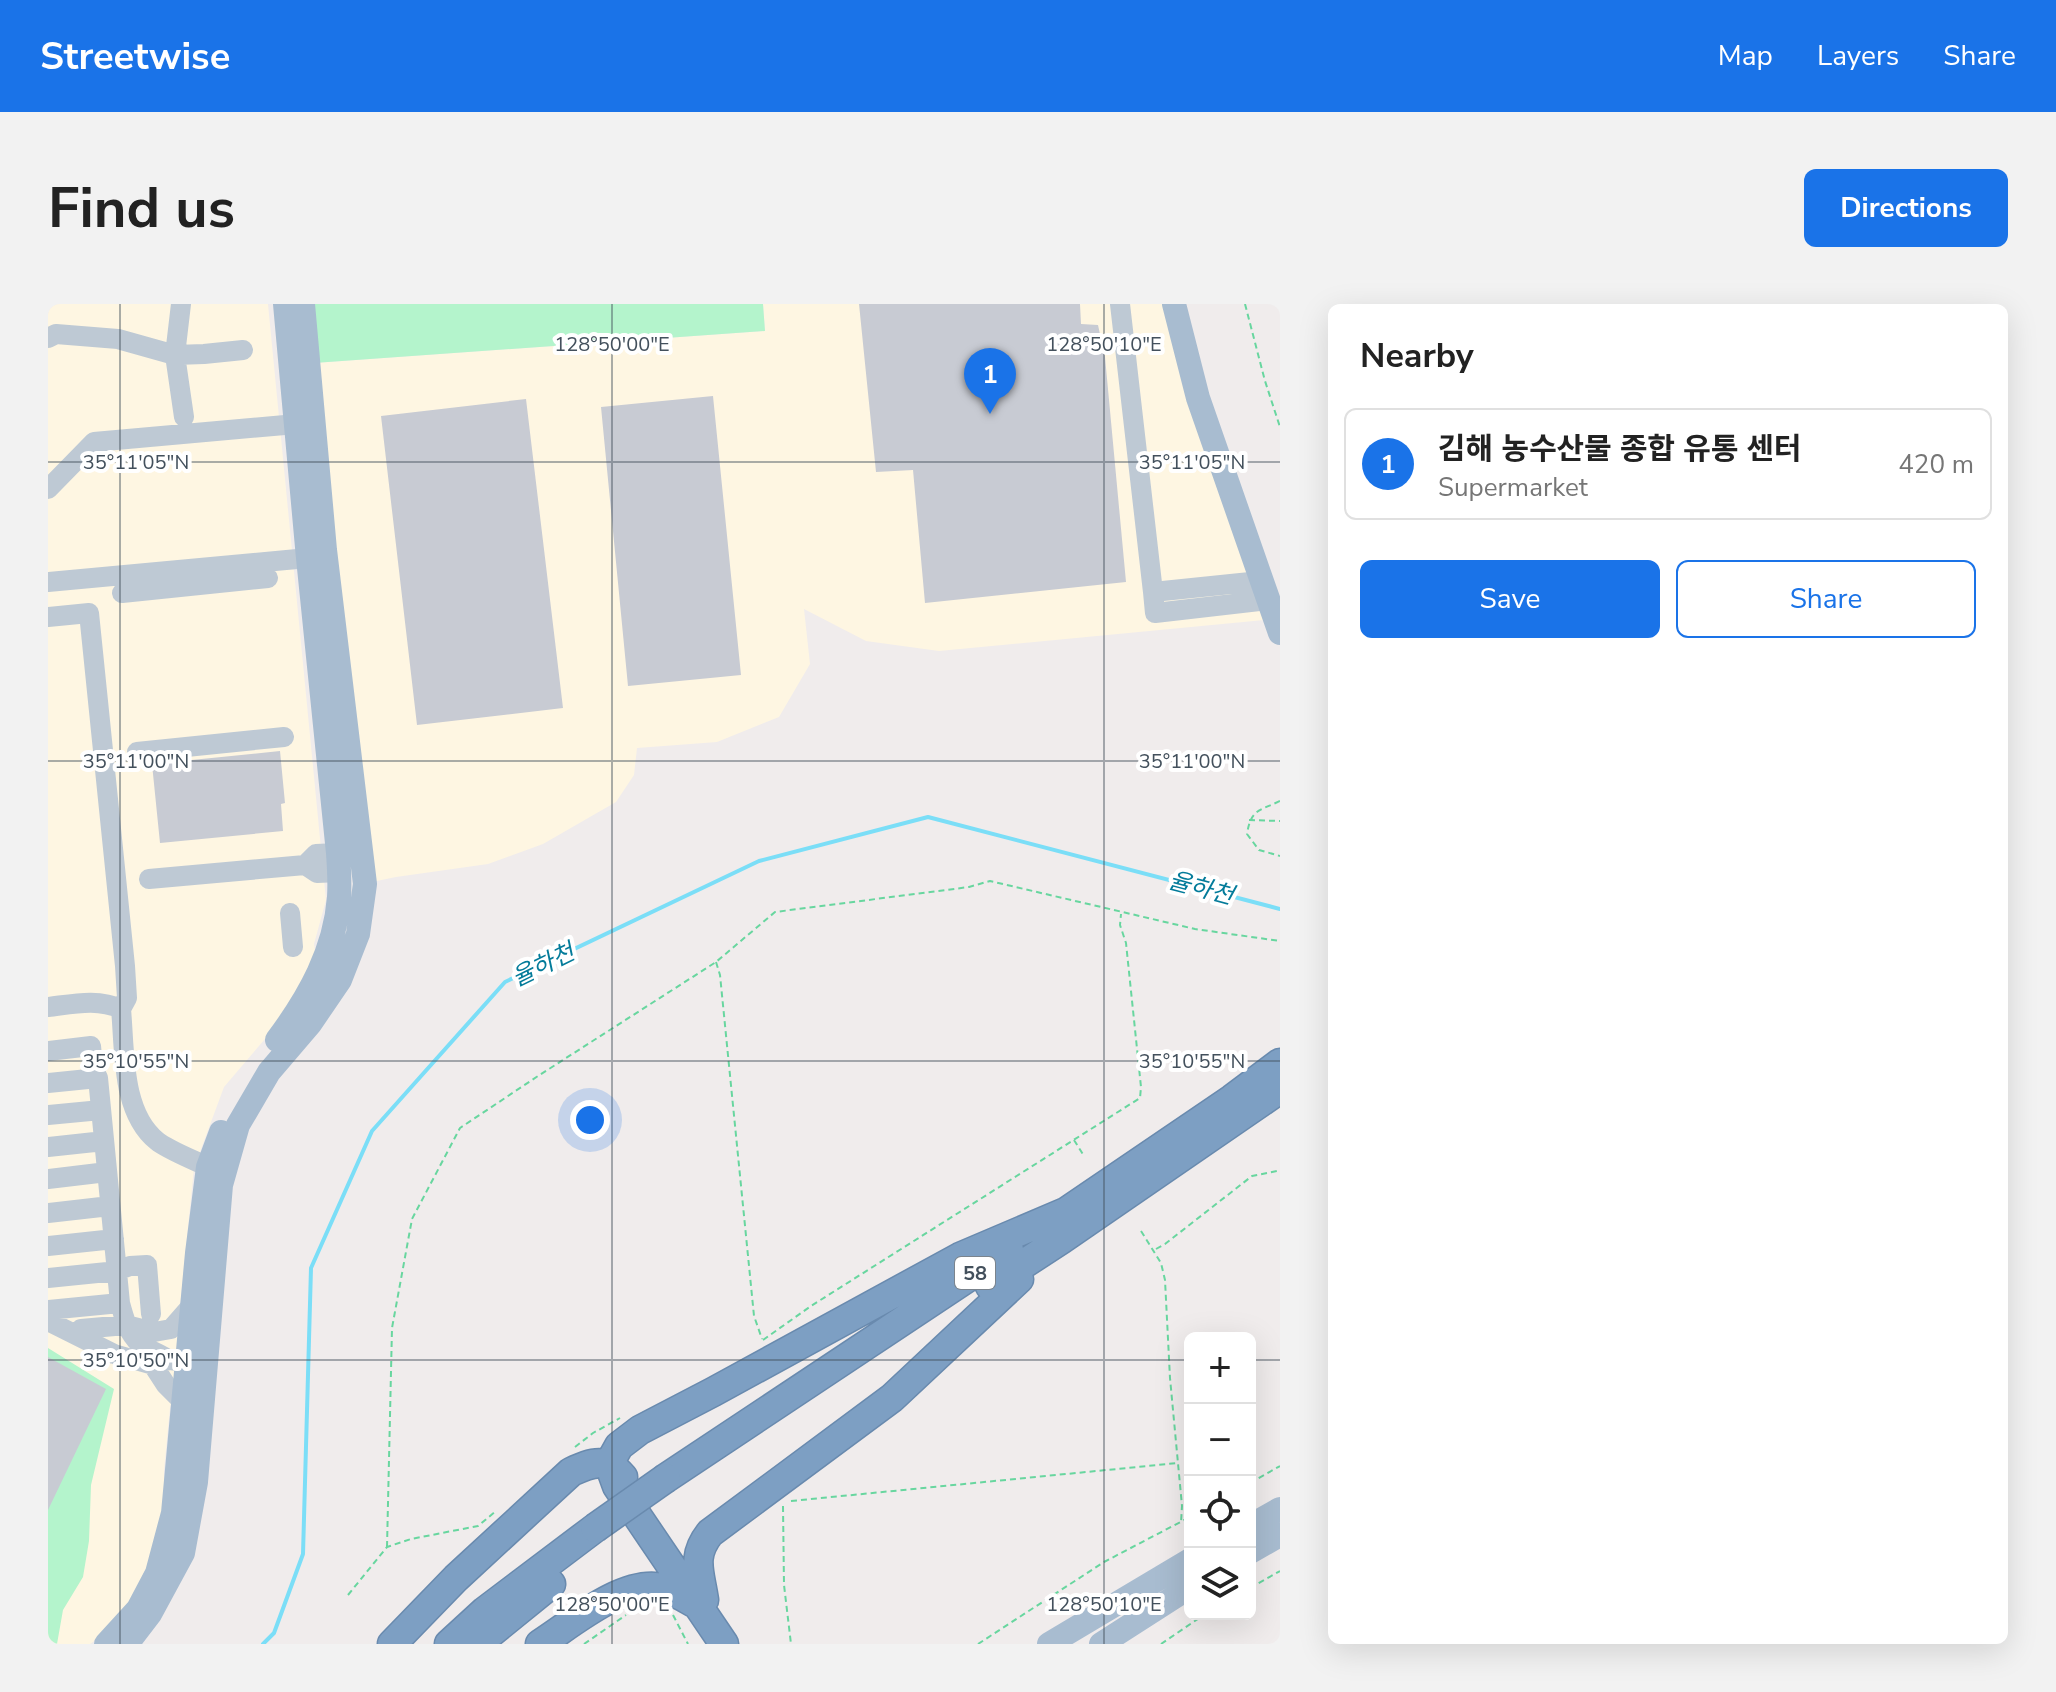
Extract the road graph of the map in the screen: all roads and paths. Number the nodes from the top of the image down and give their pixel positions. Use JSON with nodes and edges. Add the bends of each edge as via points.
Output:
{"nodes":[{"id":1,"x":181,"y":304,"type":"edge"},
{"id":2,"x":285,"y":304,"type":"edge"},
{"id":3,"x":303,"y":304,"type":"edge"},
{"id":4,"x":1120,"y":304,"type":"edge"},
{"id":5,"x":1174,"y":304,"type":"edge"},
{"id":6,"x":1245,"y":304,"type":"edge"},
{"id":7,"x":48,"y":338,"type":"edge"},
{"id":8,"x":243,"y":350,"type":"dead end"},
{"id":9,"x":175,"y":355,"type":"junction"},
{"id":10,"x":184,"y":417,"type":"dead end"},
{"id":11,"x":296,"y":424,"type":"junction"},
{"id":12,"x":1280,"y":427,"type":"edge"},
{"id":13,"x":49,"y":480,"type":"edge"},
{"id":14,"x":308,"y":558,"type":"junction"},
{"id":15,"x":268,"y":578,"type":"dead end"},
{"id":16,"x":48,"y":582,"type":"edge"},
{"id":17,"x":1264,"y":590,"type":"junction"},
{"id":18,"x":122,"y":593,"type":"dead end"},
{"id":19,"x":48,"y":617,"type":"edge"},
{"id":20,"x":1280,"y":633,"type":"edge"},
{"id":21,"x":284,"y":737,"type":"dead end"},
{"id":22,"x":137,"y":752,"type":"dead end"},
{"id":23,"x":1280,"y":801,"type":"edge"},
{"id":24,"x":1249,"y":820,"type":"junction"},
{"id":25,"x":1280,"y":821,"type":"edge"},
{"id":26,"x":1280,"y":856,"type":"edge"},
{"id":27,"x":339,"y":862,"type":"junction"},
{"id":28,"x":149,"y":879,"type":"dead end"},
{"id":29,"x":1122,"y":912,"type":"junction"},
{"id":30,"x":290,"y":913,"type":"dead end"},
{"id":31,"x":1280,"y":941,"type":"edge"},
{"id":32,"x":293,"y":947,"type":"dead end"},
{"id":33,"x":716,"y":962,"type":"junction"},
{"id":34,"x":48,"y":1007,"type":"edge"},
{"id":35,"x":121,"y":1009,"type":"junction"},
{"id":36,"x":48,"y":1051,"type":"edge"},
{"id":37,"x":1280,"y":1063,"type":"edge"},
{"id":38,"x":98,"y":1078,"type":"junction"},
{"id":39,"x":48,"y":1083,"type":"edge"},
{"id":40,"x":1280,"y":1089,"type":"edge"},
{"id":41,"x":101,"y":1110,"type":"junction"},
{"id":42,"x":48,"y":1115,"type":"edge"},
{"id":43,"x":1073,"y":1139,"type":"junction"},
{"id":44,"x":104,"y":1141,"type":"junction"},
{"id":45,"x":48,"y":1147,"type":"edge"},
{"id":46,"x":1084,"y":1156,"type":"dead end"},
{"id":47,"x":208,"y":1167,"type":"junction"},
{"id":48,"x":1277,"y":1171,"type":"dead end"},
{"id":49,"x":107,"y":1172,"type":"junction"},
{"id":50,"x":48,"y":1179,"type":"edge"},
{"id":51,"x":110,"y":1206,"type":"junction"},
{"id":52,"x":1068,"y":1211,"type":"junction"},
{"id":53,"x":48,"y":1213,"type":"edge"},
{"id":54,"x":1141,"y":1231,"type":"dead end"},
{"id":55,"x":114,"y":1239,"type":"junction"},
{"id":56,"x":1062,"y":1239,"type":"junction"},
{"id":57,"x":48,"y":1246,"type":"edge"},
{"id":58,"x":1154,"y":1250,"type":"junction"},
{"id":59,"x":117,"y":1271,"type":"junction"},
{"id":60,"x":48,"y":1278,"type":"edge"},
{"id":61,"x":120,"y":1303,"type":"junction"},
{"id":62,"x":192,"y":1305,"type":"junction"},
{"id":63,"x":48,"y":1310,"type":"edge"},
{"id":64,"x":151,"y":1314,"type":"dead end"},
{"id":65,"x":48,"y":1321,"type":"edge"},
{"id":66,"x":126,"y":1325,"type":"junction"},
{"id":67,"x":77,"y":1335,"type":"junction"},
{"id":68,"x":179,"y":1362,"type":"junction"},
{"id":69,"x":184,"y":1403,"type":"junction"},
{"id":70,"x":618,"y":1419,"type":"dead end"},
{"id":71,"x":570,"y":1451,"type":"dead end"},
{"id":72,"x":1178,"y":1463,"type":"junction"},
{"id":73,"x":609,"y":1464,"type":"junction"},
{"id":74,"x":1280,"y":1466,"type":"edge"},
{"id":75,"x":1256,"y":1480,"type":"edge"},
{"id":76,"x":671,"y":1485,"type":"junction"},
{"id":77,"x":501,"y":1507,"type":"dead end"},
{"id":78,"x":1280,"y":1509,"type":"edge"},
{"id":79,"x":1184,"y":1521,"type":"edge"},
{"id":80,"x":1181,"y":1523,"type":"junction"},
{"id":81,"x":1256,"y":1523,"type":"edge"},
{"id":82,"x":600,"y":1535,"type":"junction"},
{"id":83,"x":1280,"y":1535,"type":"edge"},
{"id":84,"x":387,"y":1547,"type":"junction"},
{"id":85,"x":1256,"y":1549,"type":"edge"},
{"id":86,"x":1184,"y":1564,"type":"edge"},
{"id":87,"x":1280,"y":1571,"type":"edge"},
{"id":88,"x":1256,"y":1585,"type":"edge"},
{"id":89,"x":1184,"y":1591,"type":"edge"},
{"id":90,"x":348,"y":1595,"type":"dead end"},
{"id":91,"x":691,"y":1606,"type":"junction"},
{"id":92,"x":626,"y":1615,"type":"dead end"},
{"id":93,"x":1196,"y":1620,"type":"edge"},
{"id":94,"x":106,"y":1644,"type":"edge"},
{"id":95,"x":127,"y":1644,"type":"edge"},
{"id":96,"x":392,"y":1644,"type":"edge"},
{"id":97,"x":449,"y":1644,"type":"edge"},
{"id":98,"x":477,"y":1644,"type":"edge"},
{"id":99,"x":540,"y":1644,"type":"edge"},
{"id":100,"x":584,"y":1644,"type":"edge"},
{"id":101,"x":688,"y":1644,"type":"edge"},
{"id":102,"x":724,"y":1644,"type":"edge"},
{"id":103,"x":733,"y":1644,"type":"edge"},
{"id":104,"x":791,"y":1644,"type":"edge"},
{"id":105,"x":978,"y":1644,"type":"edge"},
{"id":106,"x":1049,"y":1644,"type":"edge"},
{"id":107,"x":1101,"y":1644,"type":"edge"},
{"id":108,"x":1161,"y":1644,"type":"edge"}],
"edges":[{"from":1,"to":9,"type":"street"},
{"from":2,"to":11,"type":"main road"},
{"from":3,"to":68,"type":"main road","via":[[325,550],[365,884],[358,934],[340,980],[269,1072],[238,1125]]},
{"from":4,"to":17,"type":"street","via":[[1153,592]]},
{"from":5,"to":17,"type":"main road","via":[[1198,398]]},
{"from":6,"to":12,"type":"path"},
{"from":7,"to":9,"type":"street","via":[[56,334],[118,339]]},
{"from":8,"to":9,"type":"street"},
{"from":9,"to":10,"type":"street"},
{"from":11,"to":13,"type":"street","via":[[94,442]]},
{"from":11,"to":14,"type":"main road"},
{"from":14,"to":16,"type":"street"},
{"from":14,"to":27,"type":"main road"},
{"from":15,"to":18,"type":"street"},
{"from":17,"to":20,"type":"main road"},
{"from":19,"to":35,"type":"street","via":[[89,613],[125,966],[127,998]]},
{"from":21,"to":22,"type":"street"},
{"from":23,"to":24,"type":"path"},
{"from":24,"to":25,"type":"path"},
{"from":24,"to":26,"type":"path","via":[[1247,834],[1259,850]]},
{"from":27,"to":28,"type":"street","via":[[316,854],[305,865]]},
{"from":27,"to":47,"type":"main road","via":[[334,932],[316,982],[225,1121]]},
{"from":29,"to":31,"type":"path"},
{"from":29,"to":33,"type":"path","via":[[990,881],[775,912]]},
{"from":29,"to":43,"type":"path","via":[[1140,1098]]},
{"from":30,"to":32,"type":"street"},
{"from":33,"to":43,"type":"path","via":[[754,1316],[762,1340]]},
{"from":33,"to":84,"type":"path","via":[[460,1128],[412,1219],[392,1328]]},
{"from":34,"to":35,"type":"street","via":[[96,1002]]},
{"from":35,"to":47,"type":"street","via":[[137,1117],[157,1141]]},
{"from":36,"to":38,"type":"street","via":[[91,1046]]},
{"from":37,"to":52,"type":"highway","number":"58"},
{"from":38,"to":39,"type":"street"},
{"from":38,"to":41,"type":"street"},
{"from":40,"to":56,"type":"highway","number":"58"},
{"from":41,"to":42,"type":"street"},
{"from":41,"to":44,"type":"street"},
{"from":43,"to":46,"type":"path"},
{"from":44,"to":45,"type":"street"},
{"from":44,"to":49,"type":"street"},
{"from":47,"to":62,"type":"main road"},
{"from":48,"to":58,"type":"path","via":[[1252,1176]]},
{"from":49,"to":50,"type":"street"},
{"from":49,"to":51,"type":"street"},
{"from":51,"to":53,"type":"street"},
{"from":51,"to":55,"type":"street"},
{"from":52,"to":73,"type":"highway","via":[[960,1257],[640,1430],[619,1446]]},
{"from":52,"to":76,"type":"highway","number":"58"},
{"from":54,"to":58,"type":"path"},
{"from":55,"to":57,"type":"street"},
{"from":55,"to":59,"type":"street"},
{"from":56,"to":76,"type":"highway","number":"58"},
{"from":56,"to":91,"type":"highway","via":[[892,1398],[710,1533],[700,1545]]},
{"from":58,"to":72,"type":"path","via":[[1165,1280]]},
{"from":59,"to":60,"type":"street"},
{"from":59,"to":61,"type":"street"},
{"from":59,"to":64,"type":"street","via":[[147,1265]]},
{"from":61,"to":63,"type":"street"},
{"from":61,"to":66,"type":"street"},
{"from":62,"to":66,"type":"street","via":[[171,1329],[154,1332]]},
{"from":62,"to":68,"type":"main road"},
{"from":65,"to":67,"type":"street"},
{"from":66,"to":67,"type":"street","via":[[81,1329]]},
{"from":66,"to":68,"type":"street","via":[[141,1344]]},
{"from":67,"to":68,"type":"street","via":[[114,1354]]},
{"from":68,"to":69,"type":"main road"},
{"from":68,"to":69,"type":"street","via":[[166,1385]]},
{"from":68,"to":95,"type":"main road","via":[[196,1482],[183,1553]]},
{"from":69,"to":94,"type":"main road","via":[[173,1513],[157,1573],[138,1609]]},
{"from":70,"to":71,"type":"path"},
{"from":72,"to":80,"type":"path"},
{"from":72,"to":104,"type":"path","via":[[786,1501],[784,1585]]},
{"from":73,"to":91,"type":"highway","via":[[617,1486]]},
{"from":73,"to":96,"type":"highway","via":[[571,1472]]},
{"from":74,"to":75,"type":"path"},
{"from":76,"to":82,"type":"highway","number":"58"},
{"from":77,"to":84,"type":"path","via":[[478,1526]]},
{"from":78,"to":81,"type":"main road"},
{"from":79,"to":80,"type":"path"},
{"from":80,"to":105,"type":"path","via":[[1104,1562]]},
{"from":82,"to":97,"type":"highway","number":"58","via":[[485,1611]]},
{"from":82,"to":98,"type":"highway","number":"58"},
{"from":83,"to":85,"type":"main road"},
{"from":84,"to":90,"type":"path"},
{"from":86,"to":106,"type":"main road"},
{"from":87,"to":88,"type":"path"},
{"from":89,"to":107,"type":"main road"},
{"from":91,"to":99,"type":"highway","via":[[673,1591],[634,1588]]},
{"from":91,"to":101,"type":"path"},
{"from":91,"to":102,"type":"highway"},
{"from":91,"to":103,"type":"highway"},
{"from":92,"to":100,"type":"path"},
{"from":93,"to":108,"type":"path"}]}
